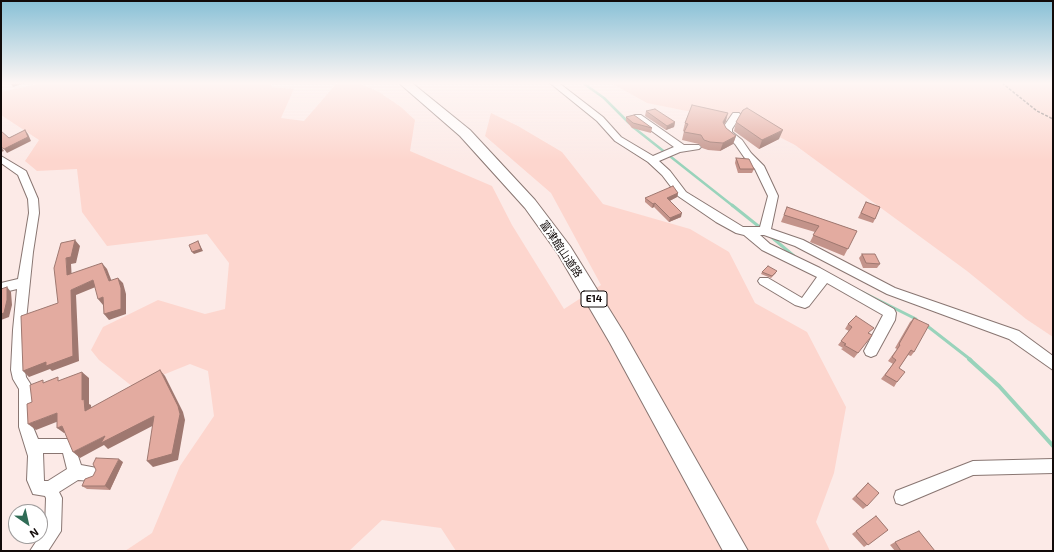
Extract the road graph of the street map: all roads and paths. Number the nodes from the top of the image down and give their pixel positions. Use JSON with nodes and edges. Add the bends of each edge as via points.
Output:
{"nodes":[{"id":1,"x":435,"y":109,"type":"edge"},
{"id":2,"x":587,"y":109,"type":"edge"},
{"id":3,"x":1034,"y":109,"type":"edge"},
{"id":4,"x":736,"y":115,"type":"dead end"},
{"id":5,"x":638,"y":118,"type":"edge"},
{"id":6,"x":1053,"y":119,"type":"edge"},
{"id":7,"x":696,"y":147,"type":"dead end"},
{"id":8,"x":682,"y":148,"type":"junction"},
{"id":9,"x":1,"y":159,"type":"edge"},
{"id":10,"x":652,"y":160,"type":"junction"},
{"id":11,"x":765,"y":230,"type":"junction"},
{"id":12,"x":747,"y":231,"type":"junction"},
{"id":13,"x":825,"y":276,"type":"junction"},
{"id":14,"x":764,"y":281,"type":"dead end"},
{"id":15,"x":24,"y":284,"type":"junction"},
{"id":16,"x":1,"y":288,"type":"edge"},
{"id":17,"x":870,"y":351,"type":"dead end"},
{"id":18,"x":1053,"y":364,"type":"edge"},
{"id":19,"x":32,"y":446,"type":"junction"},
{"id":20,"x":1053,"y":466,"type":"edge"},
{"id":21,"x":76,"y":472,"type":"junction"},
{"id":22,"x":92,"y":473,"type":"dead end"},
{"id":23,"x":50,"y":489,"type":"junction"},
{"id":24,"x":902,"y":497,"type":"dead end"},
{"id":25,"x":38,"y":551,"type":"edge"},
{"id":26,"x":736,"y":551,"type":"edge"}],
"edges":[{"from":1,"to":26,"type":"highway","name":"富津館山道路","number":"E14","via":[[494,163],[530,204],[564,250],[617,338]]},
{"from":2,"to":10,"type":"street","via":[[618,139]]},
{"from":3,"to":6,"type":"path"},
{"from":4,"to":11,"type":"street","via":[[727,129],[760,168],[773,196]]},
{"from":5,"to":8,"type":"street"},
{"from":7,"to":8,"type":"street"},
{"from":8,"to":10,"type":"street"},
{"from":9,"to":15,"type":"street","via":[[22,173],[33,199],[34,213]]},
{"from":10,"to":12,"type":"street","via":[[682,194],[720,219]]},
{"from":11,"to":12,"type":"street"},
{"from":11,"to":18,"type":"street","via":[[799,243],[891,291],[1014,335]]},
{"from":12,"to":13,"type":"street","via":[[766,247]]},
{"from":13,"to":14,"type":"street","via":[[805,303]]},
{"from":13,"to":17,"type":"street","via":[[890,313]]},
{"from":15,"to":16,"type":"street"},
{"from":15,"to":19,"type":"street","via":[[18,370],[26,388],[26,427]]},
{"from":19,"to":21,"type":"street","via":[[68,446]]},
{"from":19,"to":23,"type":"street","via":[[36,456],[35,480],[39,488]]},
{"from":20,"to":24,"type":"street","via":[[973,468]]},
{"from":21,"to":22,"type":"street"},
{"from":21,"to":23,"type":"street"},
{"from":23,"to":25,"type":"street","via":[[54,498],[53,531]]}]}
